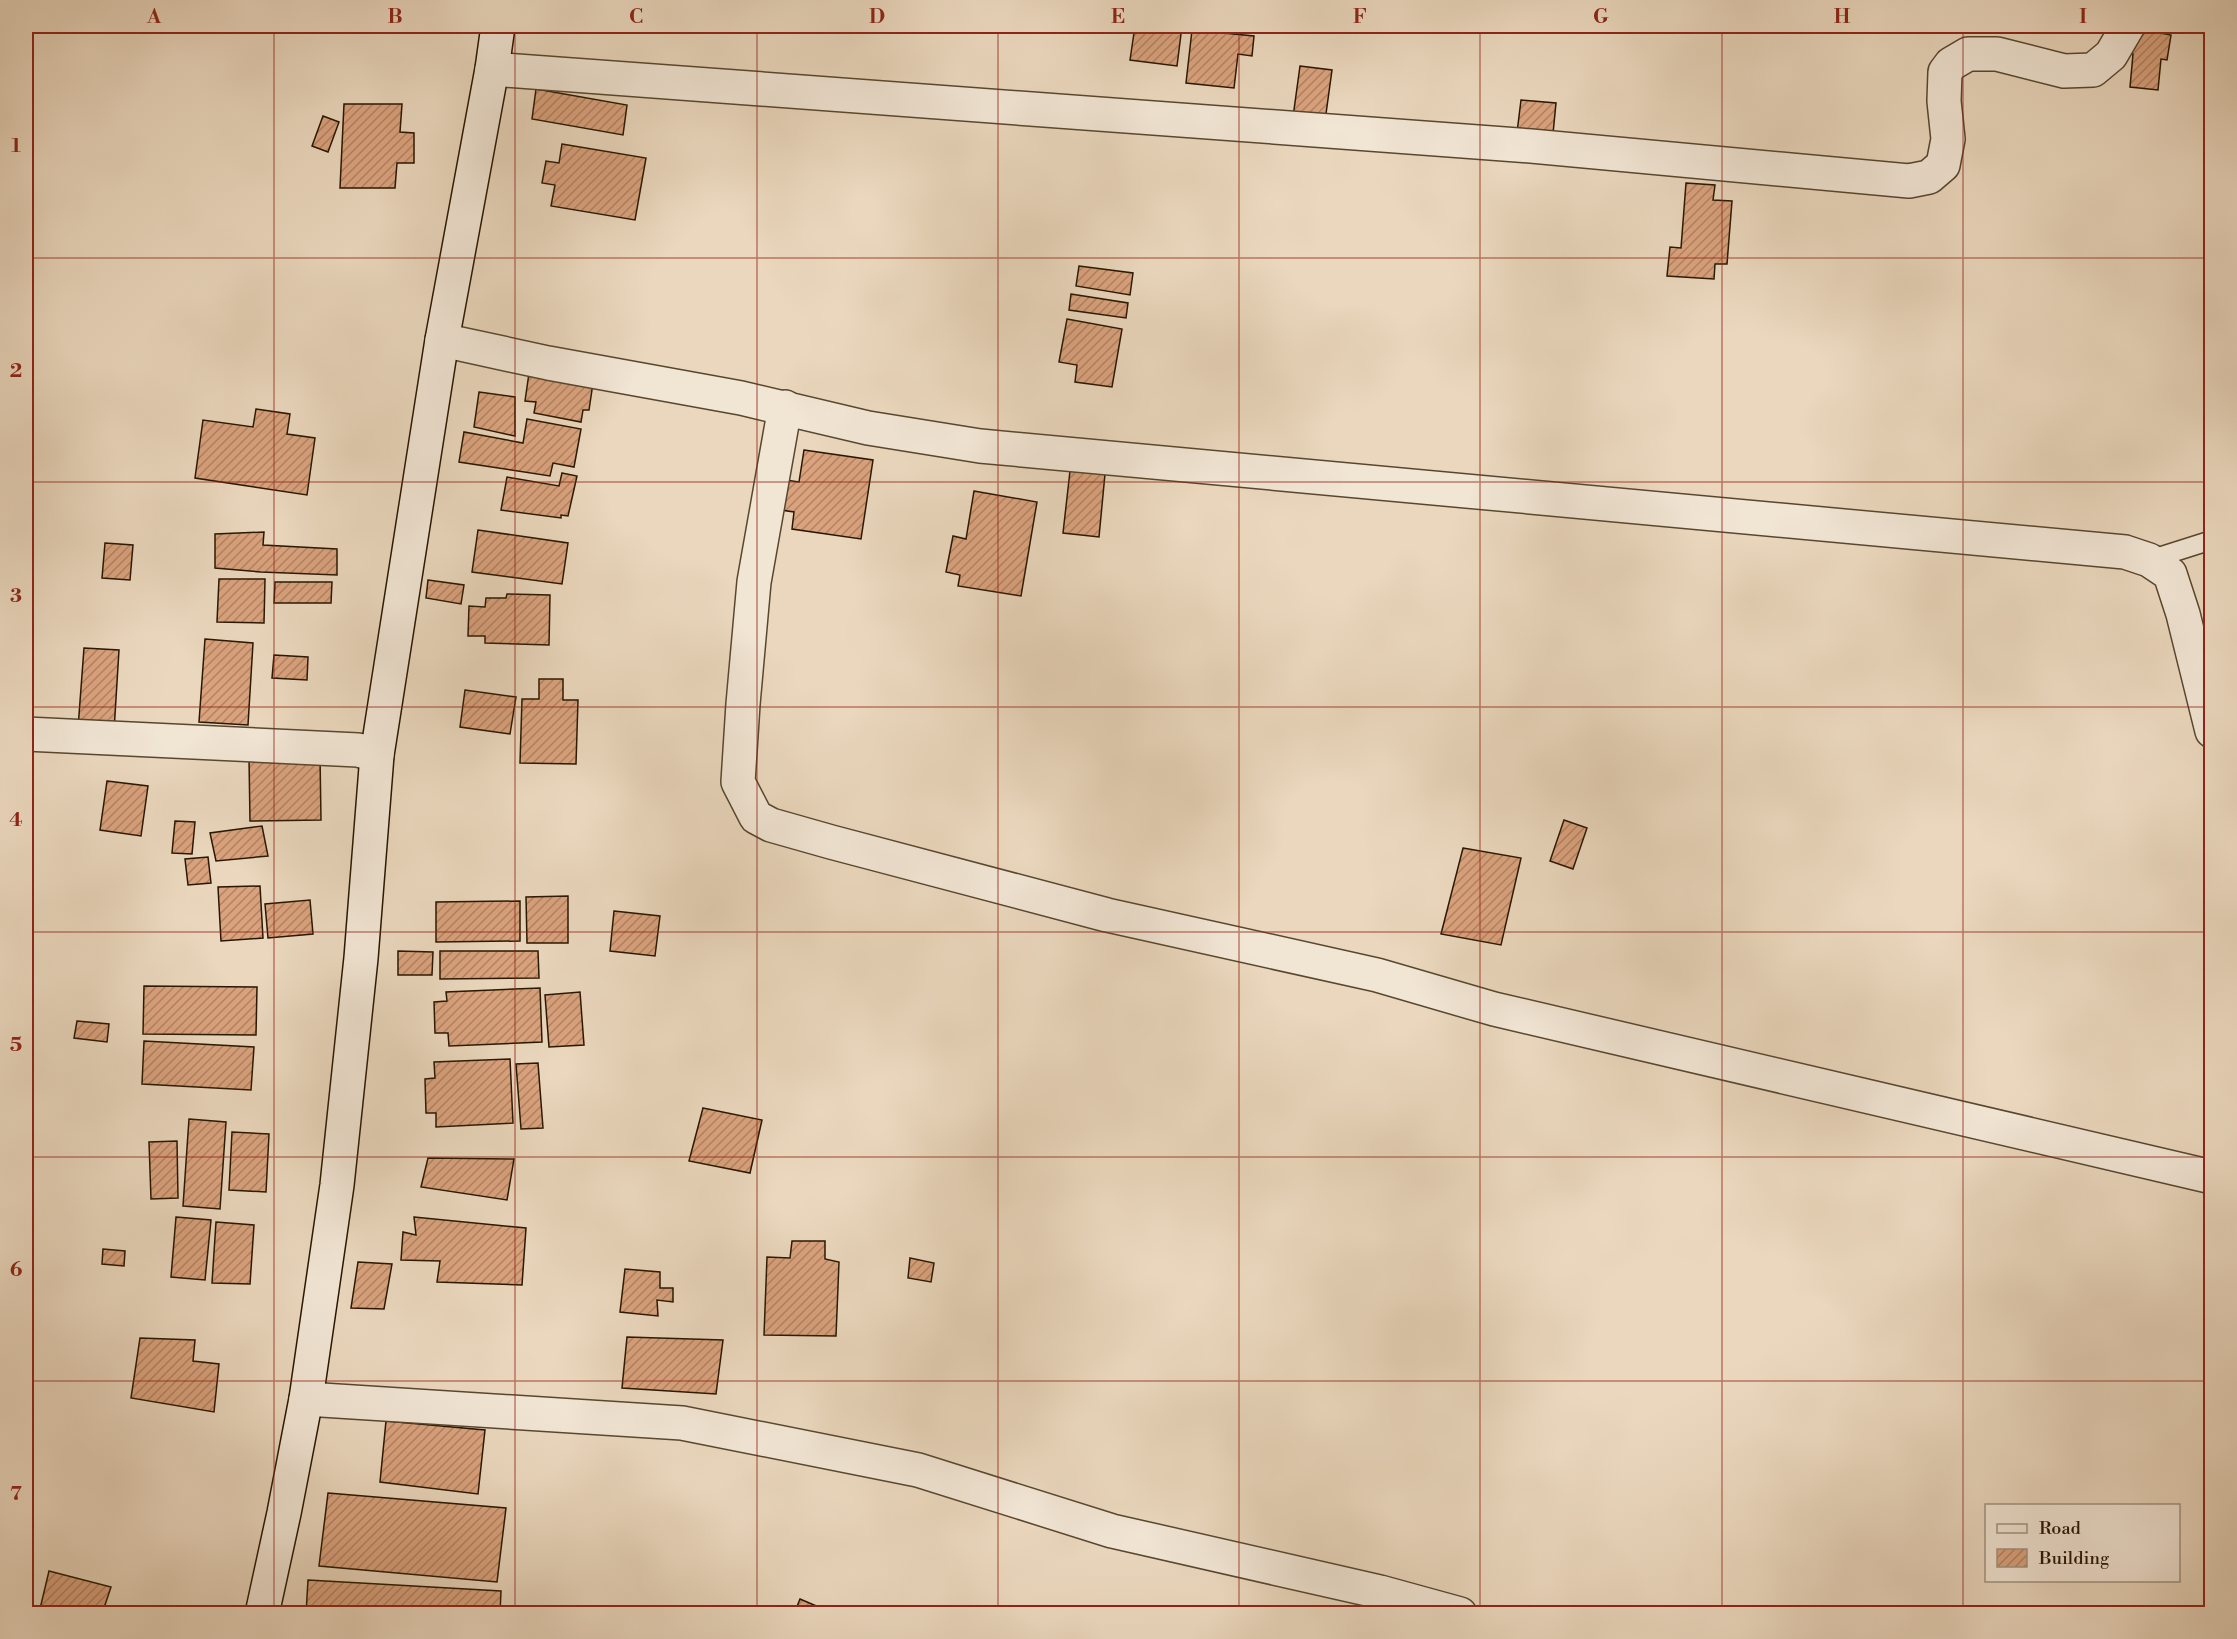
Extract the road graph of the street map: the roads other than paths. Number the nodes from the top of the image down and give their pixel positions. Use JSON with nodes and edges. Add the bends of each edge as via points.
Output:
{"nodes":[{"id":1,"x":498,"y":26,"type":"edge"},
{"id":2,"x":2128,"y":26,"type":"edge"},
{"id":3,"x":492,"y":69,"type":"junction"},
{"id":4,"x":442,"y":340,"type":"junction"},
{"id":5,"x":785,"y":407,"type":"junction"},
{"id":6,"x":2211,"y":540,"type":"edge"},
{"id":7,"x":2148,"y":560,"type":"junction"},
{"id":8,"x":2211,"y":731,"type":"edge"},
{"id":9,"x":26,"y":734,"type":"edge"},
{"id":10,"x":377,"y":755,"type":"junction"},
{"id":11,"x":2211,"y":1177,"type":"edge"},
{"id":12,"x":306,"y":1399,"type":"junction"},
{"id":13,"x":262,"y":1614,"type":"edge"},
{"id":14,"x":1460,"y":1614,"type":"edge"}],
"edges":[{"from":1,"to":3,"type":"street"},
{"from":2,"to":3,"type":"street","via":[[2111,55],[2094,70],[2064,71],[1997,54],[1968,54],[1951,64],[1945,72],[1948,139],[1943,165],[1929,177],[1910,181],[1531,146]]},
{"from":3,"to":4,"type":"street"},
{"from":4,"to":5,"type":"street"},
{"from":4,"to":10,"type":"street"},
{"from":5,"to":7,"type":"street","via":[[868,428],[980,446],[2125,552]]},
{"from":5,"to":11,"type":"street","via":[[754,582],[738,782],[756,817],[763,821],[1107,915],[1377,975],[1494,1009]]},
{"from":6,"to":7,"type":"lane"},
{"from":7,"to":8,"type":"street","via":[[2170,574]]},
{"from":9,"to":10,"type":"street","via":[[358,750]]},
{"from":10,"to":12,"type":"street","via":[[338,1185]]},
{"from":12,"to":13,"type":"street"},
{"from":12,"to":14,"type":"street","via":[[682,1423],[918,1470],[1112,1531]]}]}
